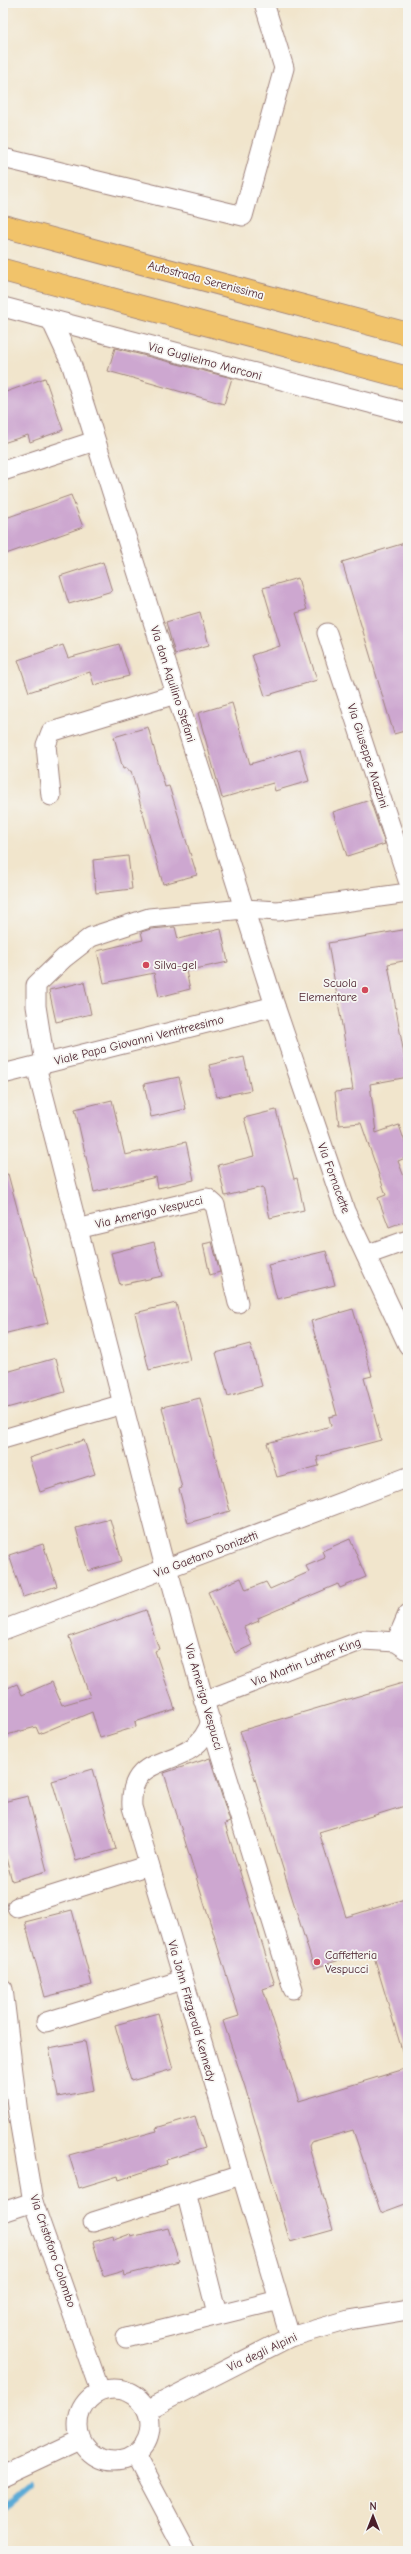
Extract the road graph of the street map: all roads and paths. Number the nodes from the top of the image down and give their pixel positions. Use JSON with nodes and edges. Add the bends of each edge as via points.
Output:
{"nodes":[{"id":1,"x":264,"y":3,"type":"edge"},
{"id":2,"x":3,"y":158,"type":"edge"},
{"id":3,"x":3,"y":226,"type":"edge"},
{"id":4,"x":3,"y":270,"type":"edge"},
{"id":5,"x":3,"y":307,"type":"edge"},
{"id":6,"x":51,"y":320,"type":"junction"},
{"id":7,"x":75,"y":326,"type":"junction"},
{"id":8,"x":408,"y":334,"type":"edge"},
{"id":9,"x":71,"y":363,"type":"junction"},
{"id":10,"x":408,"y":378,"type":"edge"},
{"id":11,"x":408,"y":413,"type":"edge"},
{"id":12,"x":95,"y":441,"type":"junction"},
{"id":13,"x":3,"y":471,"type":"edge"},
{"id":14,"x":327,"y":633,"type":"dead end"},
{"id":15,"x":176,"y":694,"type":"junction"},
{"id":16,"x":51,"y":796,"type":"dead end"},
{"id":17,"x":408,"y":880,"type":"edge"},
{"id":18,"x":408,"y":893,"type":"edge"},
{"id":19,"x":244,"y":909,"type":"junction"},
{"id":20,"x":275,"y":1006,"type":"junction"},
{"id":21,"x":40,"y":1064,"type":"junction"},
{"id":22,"x":3,"y":1074,"type":"edge"},
{"id":23,"x":77,"y":1229,"type":"junction"},
{"id":24,"x":408,"y":1240,"type":"edge"},
{"id":25,"x":366,"y":1255,"type":"junction"},
{"id":26,"x":238,"y":1303,"type":"dead end"},
{"id":27,"x":408,"y":1345,"type":"edge"},
{"id":28,"x":123,"y":1404,"type":"junction"},
{"id":29,"x":3,"y":1439,"type":"edge"},
{"id":30,"x":408,"y":1477,"type":"edge"},
{"id":31,"x":167,"y":1569,"type":"junction"},
{"id":32,"x":408,"y":1614,"type":"edge"},
{"id":33,"x":3,"y":1630,"type":"edge"},
{"id":34,"x":402,"y":1646,"type":"edge"},
{"id":35,"x":204,"y":1700,"type":"junction"},
{"id":36,"x":211,"y":1721,"type":"junction"},
{"id":37,"x":149,"y":1865,"type":"junction"},
{"id":38,"x":17,"y":1907,"type":"dead end"},
{"id":39,"x":183,"y":1980,"type":"junction"},
{"id":40,"x":293,"y":1988,"type":"dead end"},
{"id":41,"x":3,"y":1990,"type":"edge"},
{"id":42,"x":46,"y":2022,"type":"dead end"},
{"id":43,"x":241,"y":2175,"type":"junction"},
{"id":44,"x":186,"y":2192,"type":"junction"},
{"id":45,"x":33,"y":2202,"type":"junction"},
{"id":46,"x":3,"y":2212,"type":"edge"},
{"id":47,"x":94,"y":2222,"type":"dead end"},
{"id":48,"x":279,"y":2300,"type":"junction"},
{"id":49,"x":408,"y":2310,"type":"edge"},
{"id":50,"x":217,"y":2314,"type":"junction"},
{"id":51,"x":126,"y":2338,"type":"dead end"},
{"id":52,"x":290,"y":2338,"type":"junction"},
{"id":53,"x":100,"y":2391,"type":"junction"},
{"id":54,"x":147,"y":2410,"type":"junction"},
{"id":55,"x":80,"y":2440,"type":"junction"},
{"id":56,"x":135,"y":2455,"type":"junction"},
{"id":57,"x":3,"y":2476,"type":"edge"},
{"id":58,"x":186,"y":2551,"type":"edge"}],
"edges":[{"from":1,"to":2,"type":"street","via":[[284,68],[243,216]]},
{"from":3,"to":8,"type":"highway","name":"Autostrada Serenissima"},
{"from":4,"to":10,"type":"highway"},
{"from":5,"to":6,"type":"street","name":"Via Guglielmo Marconi"},
{"from":6,"to":7,"type":"street","name":"Via Guglielmo Marconi"},
{"from":6,"to":9,"type":"street","name":"Via don Aquilino Stefani"},
{"from":7,"to":9,"type":"street","name":"Via don Aquilino Stefani"},
{"from":7,"to":11,"type":"street","name":"Via Guglielmo Marconi"},
{"from":9,"to":12,"type":"street","name":"Via don Aquilino Stefani"},
{"from":12,"to":13,"type":"street"},
{"from":12,"to":15,"type":"street","name":"Via don Aquilino Stefani"},
{"from":14,"to":17,"type":"street","name":"Via Giuseppe Mazzini"},
{"from":15,"to":16,"type":"street","via":[[51,732],[46,745]]},
{"from":15,"to":19,"type":"street","name":"Via don Aquilino Stefani"},
{"from":18,"to":19,"type":"street","via":[[278,912]]},
{"from":19,"to":20,"type":"street","name":"Via don Aquilino Stefani"},
{"from":19,"to":21,"type":"street","name":"Via Amerigo Vespucci","via":[[149,918],[91,937],[36,985]]},
{"from":20,"to":21,"type":"street","name":"Viale Papa Giovanni Ventitreesimo"},
{"from":20,"to":25,"type":"street","name":"Via Fornacette","via":[[345,1211]]},
{"from":21,"to":22,"type":"street","name":"Viale Papa Giovanni Ventitreesimo"},
{"from":21,"to":23,"type":"street","name":"Via Amerigo Vespucci"},
{"from":23,"to":26,"type":"street","name":"Via Amerigo Vespucci","via":[[206,1198],[215,1205]]},
{"from":23,"to":28,"type":"street","name":"Via Amerigo Vespucci"},
{"from":24,"to":25,"type":"street"},
{"from":25,"to":27,"type":"street","name":"Via Fornacette"},
{"from":28,"to":29,"type":"street"},
{"from":28,"to":31,"type":"street","name":"Via Amerigo Vespucci"},
{"from":30,"to":31,"type":"street","name":"Via Gaetano Donizetti"},
{"from":31,"to":33,"type":"street","name":"Via Gaetano Donizetti"},
{"from":31,"to":35,"type":"street","name":"Via Amerigo Vespucci"},
{"from":32,"to":34,"type":"street"},
{"from":34,"to":35,"type":"street","name":"Via Martin Luther King","via":[[363,1640]]},
{"from":35,"to":36,"type":"street","name":"Via Amerigo Vespucci"},
{"from":36,"to":37,"type":"street","name":"Via John Fitzgerald Kennedy","via":[[200,1743],[186,1754],[149,1766],[136,1778],[131,1795],[132,1807]]},
{"from":36,"to":40,"type":"street","name":"Via Amerigo Vespucci"},
{"from":37,"to":38,"type":"street"},
{"from":37,"to":39,"type":"street","name":"Via John Fitzgerald Kennedy"},
{"from":39,"to":42,"type":"street"},
{"from":39,"to":43,"type":"street","name":"Via John Fitzgerald Kennedy"},
{"from":41,"to":45,"type":"street","name":"Via Cristoforo Colombo","via":[[18,2114]]},
{"from":43,"to":44,"type":"street"},
{"from":43,"to":48,"type":"street","name":"Via John Fitzgerald Kennedy"},
{"from":44,"to":47,"type":"street"},
{"from":44,"to":50,"type":"street"},
{"from":45,"to":46,"type":"street"},
{"from":45,"to":53,"type":"street","name":"Via Cristoforo Colombo"},
{"from":48,"to":50,"type":"street"},
{"from":48,"to":52,"type":"street","name":"Via John Fitzgerald Kennedy"},
{"from":49,"to":52,"type":"street","name":"Via degli Alpini","via":[[349,2320]]},
{"from":50,"to":51,"type":"street"},
{"from":52,"to":54,"type":"street","name":"Via degli Alpini"},
{"from":53,"to":54,"type":"street","via":[[111,2389],[127,2392],[141,2401]]},
{"from":53,"to":55,"type":"street","via":[[90,2397],[78,2417],[77,2429]]},
{"from":54,"to":56,"type":"street","via":[[150,2422],[149,2435],[144,2446]]},
{"from":55,"to":56,"type":"street","via":[[94,2456],[104,2461],[115,2462]]},
{"from":55,"to":57,"type":"street"},
{"from":56,"to":58,"type":"street"}]}
